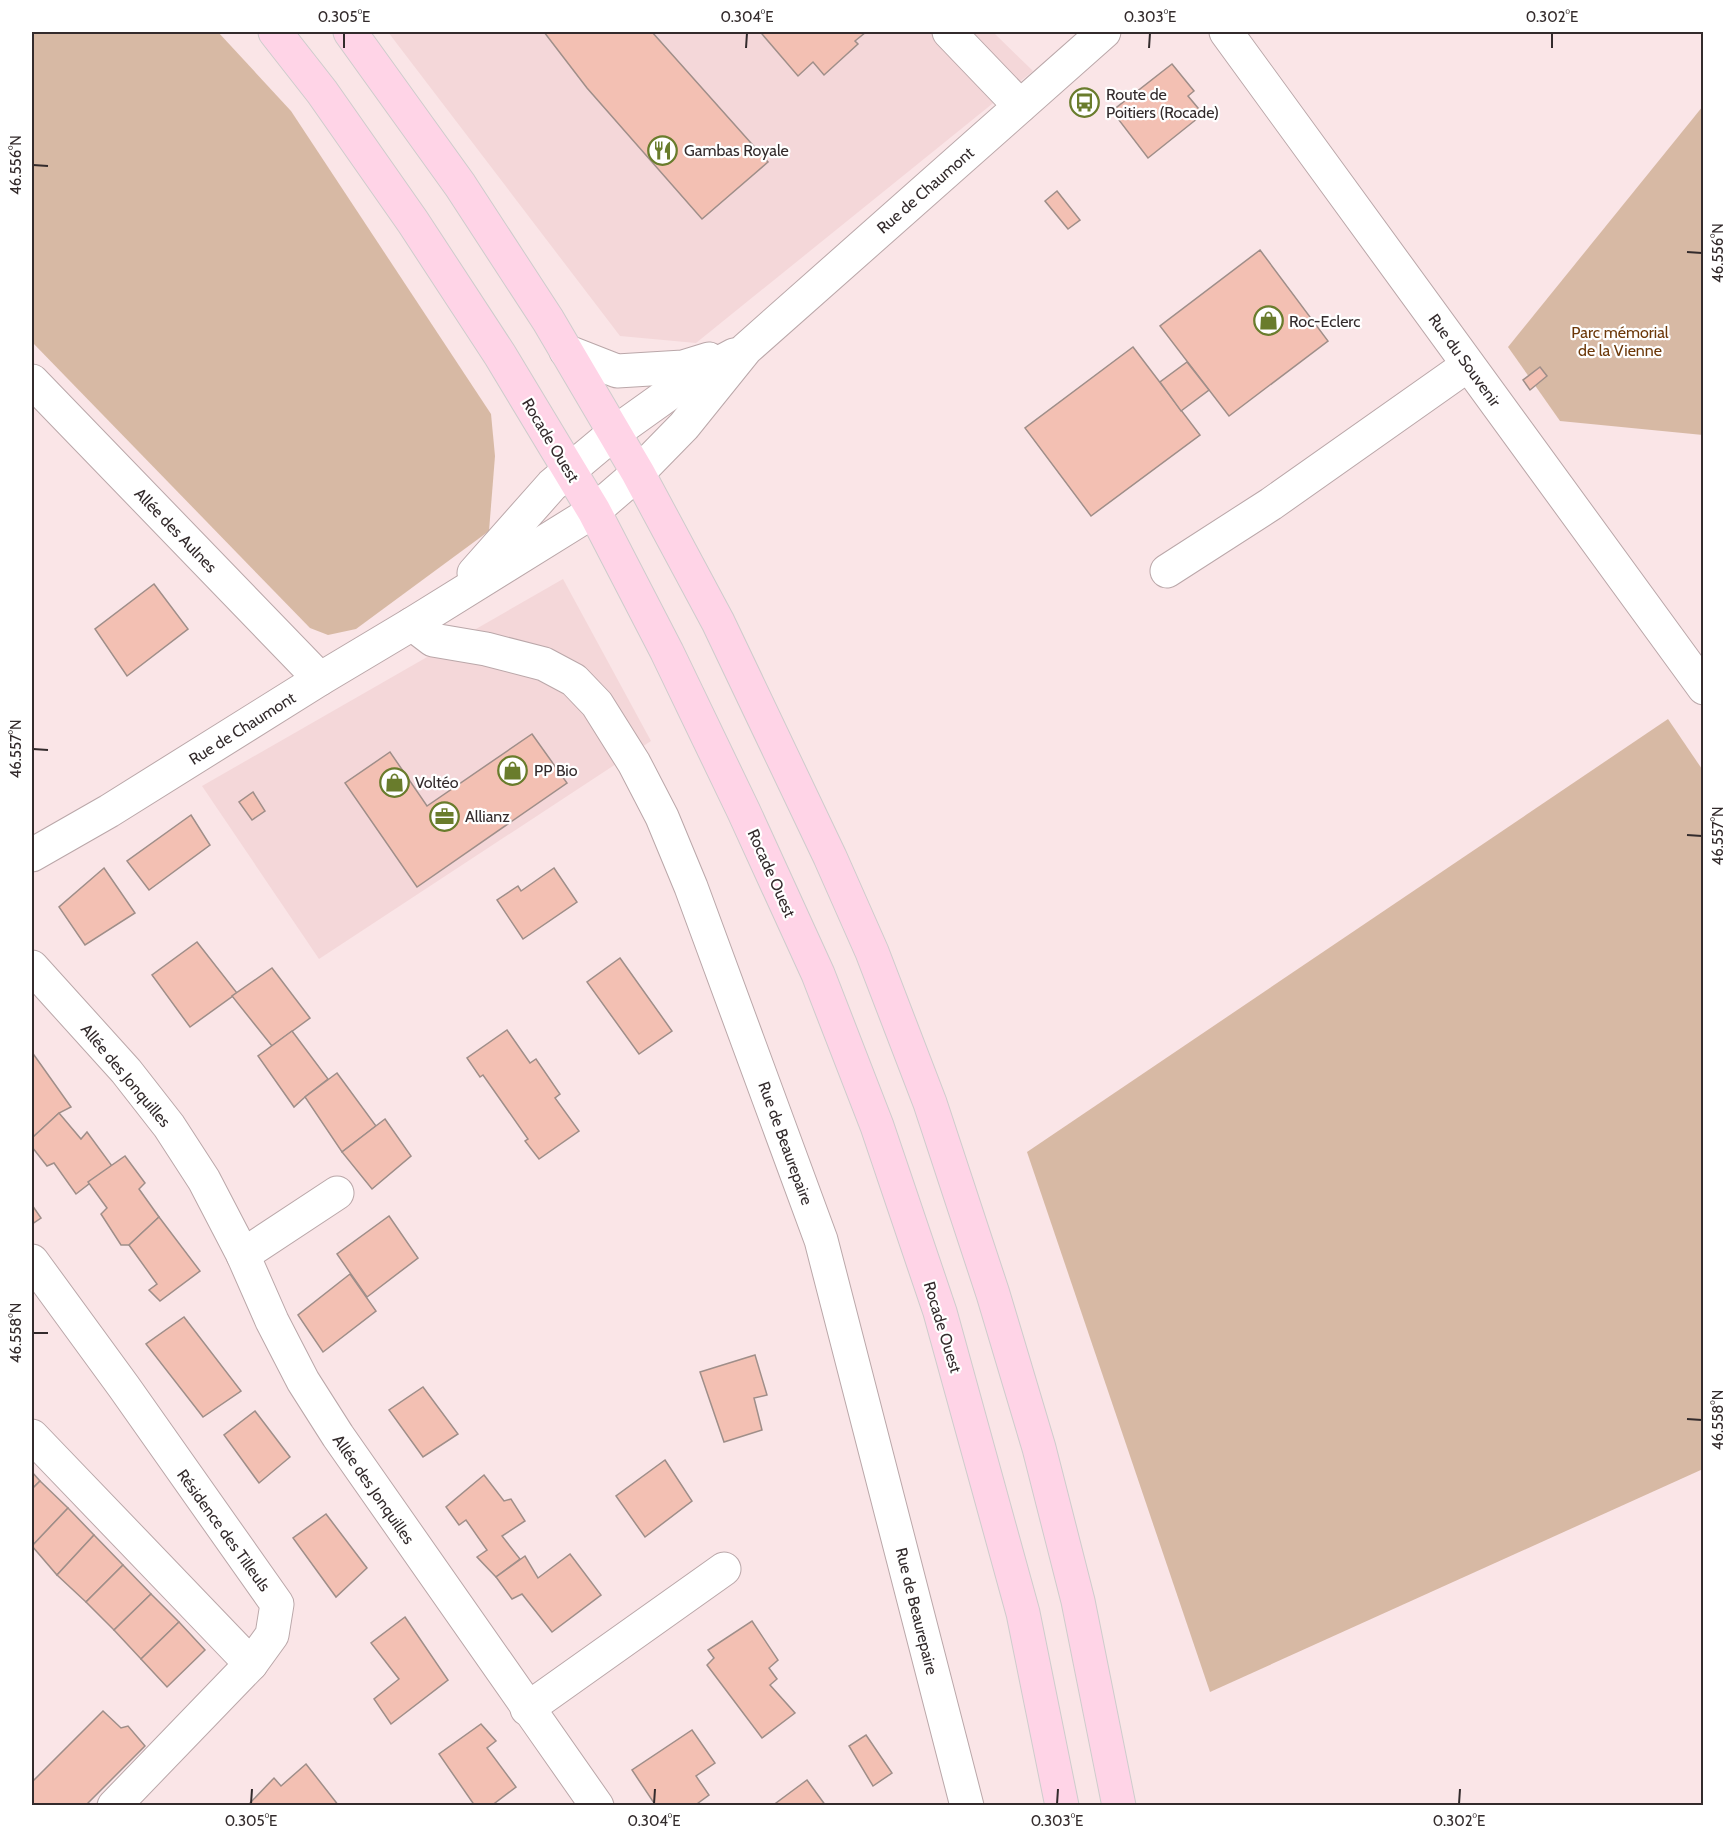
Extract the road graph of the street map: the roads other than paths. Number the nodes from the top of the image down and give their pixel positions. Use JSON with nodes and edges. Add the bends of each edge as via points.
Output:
{"nodes":[{"id":1,"x":275,"y":32,"type":"edge"},
{"id":2,"x":350,"y":32,"type":"edge"},
{"id":3,"x":949,"y":32,"type":"edge"},
{"id":4,"x":1104,"y":32,"type":"edge"},
{"id":5,"x":1226,"y":32,"type":"edge"},
{"id":6,"x":1020,"y":106,"type":"junction"},
{"id":7,"x":746,"y":349,"type":"junction"},
{"id":8,"x":566,"y":351,"type":"junction"},
{"id":9,"x":1468,"y":365,"type":"junction"},
{"id":10,"x":32,"y":381,"type":"edge"},
{"id":11,"x":614,"y":433,"type":"junction"},
{"id":12,"x":570,"y":471,"type":"junction"},
{"id":13,"x":638,"y":473,"type":"junction"},
{"id":14,"x":594,"y":511,"type":"junction"},
{"id":15,"x":1167,"y":571,"type":"dead end"},
{"id":16,"x":452,"y":598,"type":"junction"},
{"id":17,"x":412,"y":624,"type":"junction"},
{"id":18,"x":320,"y":679,"type":"junction"},
{"id":19,"x":1704,"y":688,"type":"edge"},
{"id":20,"x":32,"y":855,"type":"edge"},
{"id":21,"x":32,"y":967,"type":"edge"},
{"id":22,"x":337,"y":1193,"type":"dead end"},
{"id":23,"x":243,"y":1255,"type":"junction"},
{"id":24,"x":32,"y":1261,"type":"edge"},
{"id":25,"x":32,"y":1436,"type":"edge"},
{"id":26,"x":724,"y":1569,"type":"dead end"},
{"id":27,"x":251,"y":1664,"type":"junction"},
{"id":28,"x":527,"y":1709,"type":"junction"},
{"id":29,"x":114,"y":1806,"type":"edge"},
{"id":30,"x":597,"y":1806,"type":"edge"},
{"id":31,"x":967,"y":1806,"type":"edge"},
{"id":32,"x":1062,"y":1806,"type":"edge"},
{"id":33,"x":1119,"y":1806,"type":"edge"}],
"edges":[{"from":1,"to":12,"type":"main road","name":"Rocade Ouest","via":[[413,222]]},
{"from":2,"to":8,"type":"main road","via":[[460,185]]},
{"from":3,"to":6,"type":"street"},
{"from":4,"to":6,"type":"street","name":"Rue de Chaumont"},
{"from":5,"to":9,"type":"street","name":"Rue du Souvenir"},
{"from":6,"to":7,"type":"street","name":"Rue de Chaumont"},
{"from":7,"to":8,"type":"street","via":[[683,367],[617,371]]},
{"from":7,"to":11,"type":"street","name":"Rue de Chaumont","via":[[691,378]]},
{"from":7,"to":13,"type":"street","name":"Rue de Chaumont","via":[[684,426]]},
{"from":8,"to":11,"type":"main road"},
{"from":9,"to":15,"type":"street","via":[[1271,504]]},
{"from":9,"to":19,"type":"street","name":"Rue du Souvenir"},
{"from":10,"to":18,"type":"street","name":"Allée des Aulnes"},
{"from":11,"to":12,"type":"street","name":"Rue de Chaumont"},
{"from":11,"to":13,"type":"main road"},
{"from":12,"to":14,"type":"main road","name":"Rocade Ouest"},
{"from":12,"to":16,"type":"street","name":"Rue de Chaumont","via":[[552,485]]},
{"from":13,"to":14,"type":"street","name":"Rue de Chaumont"},
{"from":13,"to":33,"type":"main road","via":[[718,622],[830,857],[872,952],[930,1103],[1039,1448],[1077,1602]]},
{"from":14,"to":16,"type":"street","name":"Rue de Chaumont"},
{"from":14,"to":32,"type":"main road","name":"Rocade Ouest","via":[[744,812],[818,974],[877,1126],[940,1312],[984,1465],[1023,1613]]},
{"from":16,"to":17,"type":"street","name":"Rue de Chaumont"},
{"from":17,"to":18,"type":"street","name":"Rue de Chaumont"},
{"from":17,"to":31,"type":"street","name":"Rue de Beaurepaire","via":[[433,640],[544,663],[574,680],[597,704],[662,817],[821,1240]]},
{"from":18,"to":20,"type":"street","name":"Rue de Chaumont"},
{"from":21,"to":23,"type":"street","name":"Allée des Jonquilles","via":[[126,1071],[169,1126],[204,1180]]},
{"from":22,"to":23,"type":"street"},
{"from":23,"to":28,"type":"street","name":"Allée des Jonquilles","via":[[272,1321],[320,1409]]},
{"from":24,"to":27,"type":"street","name":"Résidence des Tilleuls","via":[[277,1604],[272,1635]]},
{"from":25,"to":27,"type":"street"},
{"from":26,"to":28,"type":"street"},
{"from":27,"to":29,"type":"street","name":"Résidence des Tilleuls"},
{"from":28,"to":30,"type":"street","name":"Allée des Jonquilles"}]}
